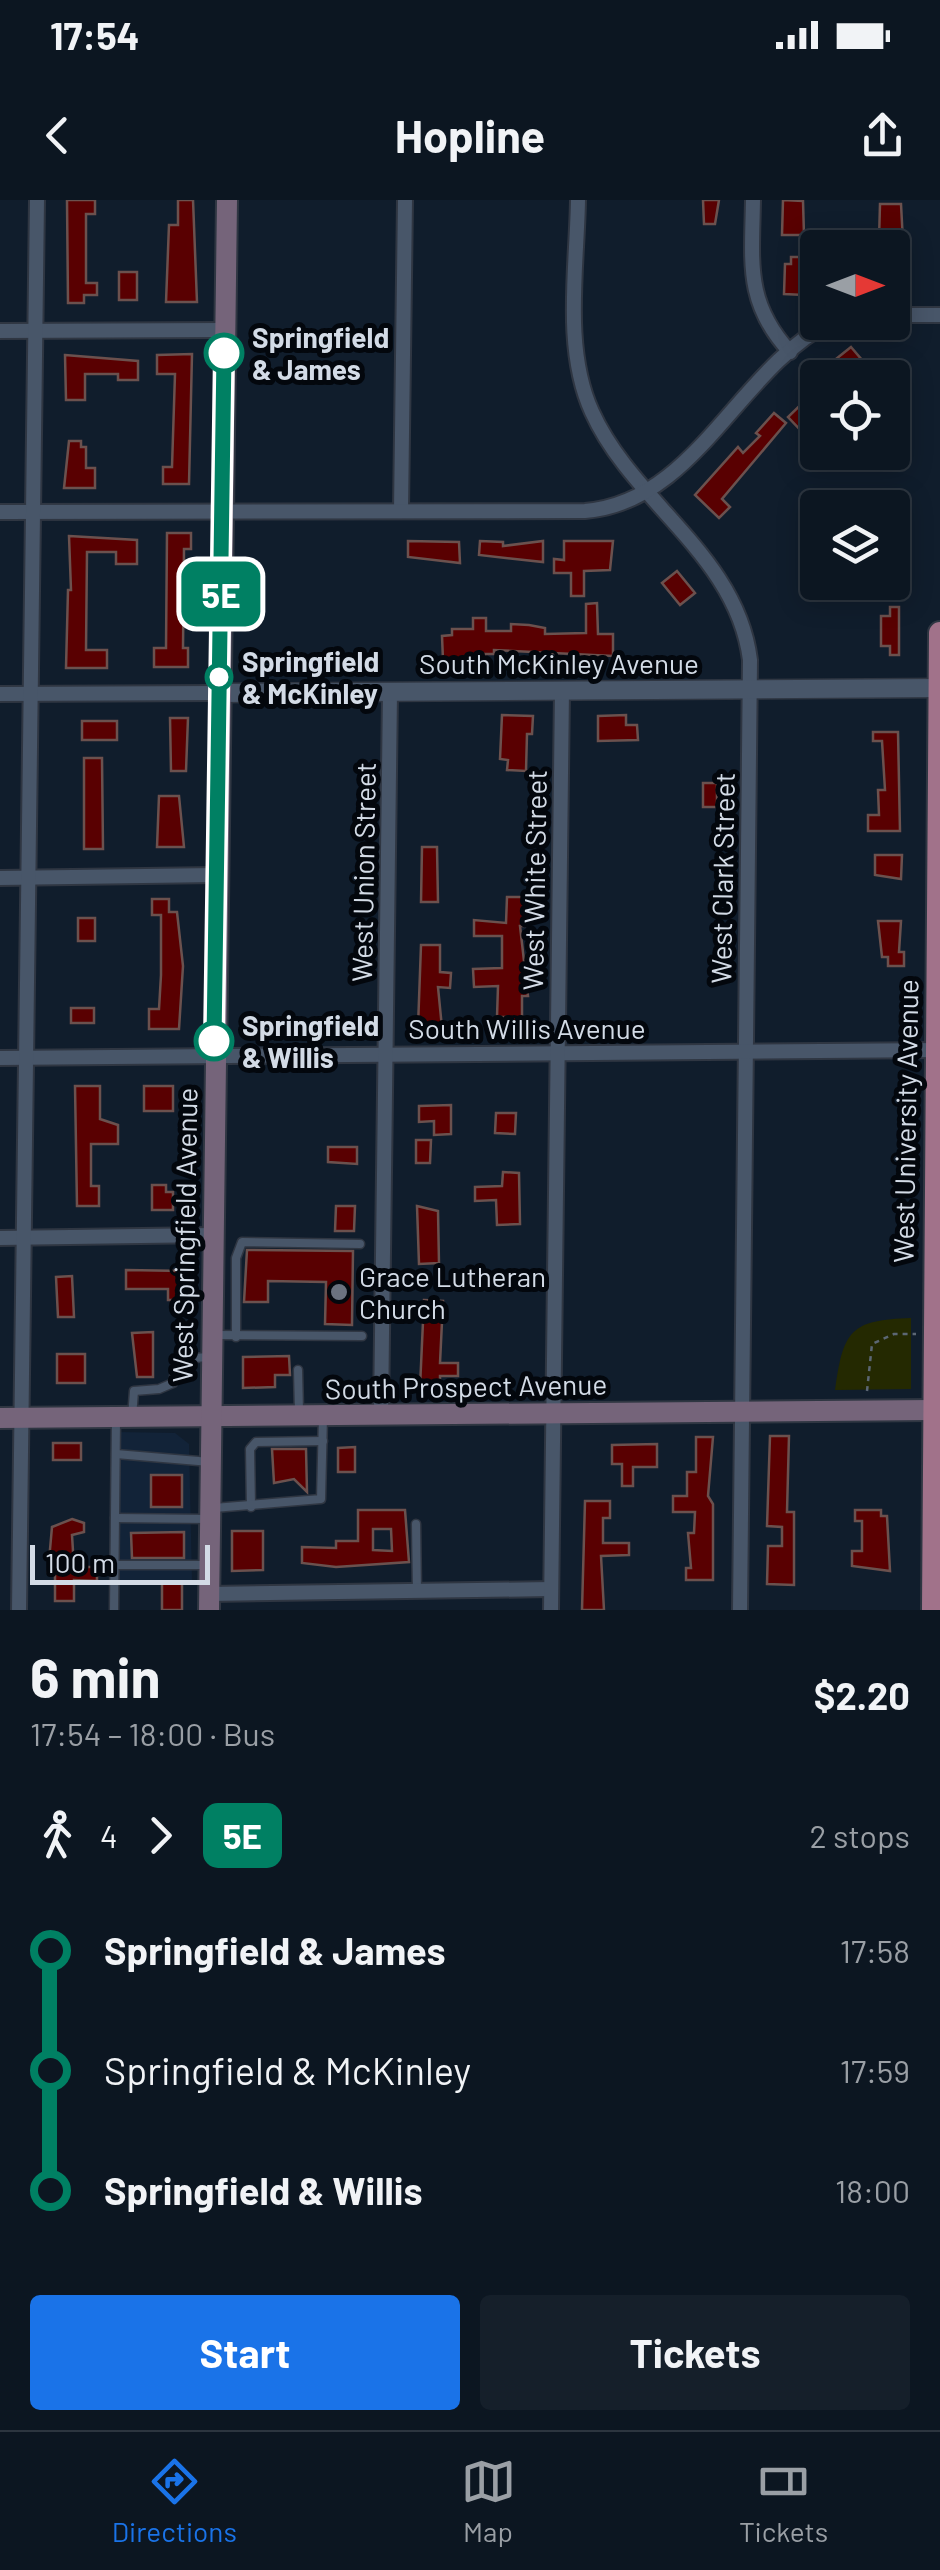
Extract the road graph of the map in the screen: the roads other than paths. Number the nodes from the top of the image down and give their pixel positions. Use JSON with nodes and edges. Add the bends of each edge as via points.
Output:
{"nodes":[{"id":1,"x":37,"y":200,"type":"edge"},
{"id":2,"x":226,"y":200,"type":"edge"},
{"id":3,"x":404,"y":200,"type":"edge"},
{"id":4,"x":578,"y":200,"type":"edge"},
{"id":5,"x":752,"y":200,"type":"edge"},
{"id":6,"x":910,"y":315,"type":"edge"},
{"id":7,"x":940,"y":315,"type":"edge"},
{"id":8,"x":224,"y":330,"type":"junction"},
{"id":9,"x":0,"y":331,"type":"edge"},
{"id":10,"x":35,"y":331,"type":"junction"},
{"id":11,"x":806,"y":340,"type":"edge"},
{"id":12,"x":790,"y":352,"type":"junction"},
{"id":13,"x":650,"y":492,"type":"junction"},
{"id":14,"x":401,"y":511,"type":"junction"},
{"id":15,"x":0,"y":512,"type":"edge"},
{"id":16,"x":32,"y":512,"type":"junction"},
{"id":17,"x":222,"y":513,"type":"junction"},
{"id":18,"x":940,"y":633,"type":"edge"},
{"id":19,"x":940,"y":688,"type":"edge"},
{"id":20,"x":750,"y":689,"type":"junction"},
{"id":21,"x":562,"y":690,"type":"junction"},
{"id":22,"x":390,"y":692,"type":"junction"},
{"id":23,"x":219,"y":693,"type":"junction"},
{"id":24,"x":0,"y":694,"type":"edge"},
{"id":25,"x":30,"y":694,"type":"junction"},
{"id":26,"x":216,"y":875,"type":"junction"},
{"id":27,"x":0,"y":878,"type":"edge"},
{"id":28,"x":27,"y":878,"type":"junction"},
{"id":29,"x":938,"y":1050,"type":"edge"},
{"id":30,"x":746,"y":1052,"type":"junction"},
{"id":31,"x":556,"y":1053,"type":"junction"},
{"id":32,"x":386,"y":1054,"type":"junction"},
{"id":33,"x":214,"y":1056,"type":"junction"},
{"id":34,"x":0,"y":1058,"type":"edge"},
{"id":35,"x":25,"y":1058,"type":"junction"},
{"id":36,"x":212,"y":1235,"type":"junction"},
{"id":37,"x":0,"y":1238,"type":"edge"},
{"id":38,"x":23,"y":1238,"type":"junction"},
{"id":39,"x":360,"y":1244,"type":"dead end"},
{"id":40,"x":211,"y":1335,"type":"junction"},
{"id":41,"x":236,"y":1336,"type":"junction"},
{"id":42,"x":362,"y":1336,"type":"dead end"},
{"id":43,"x":210,"y":1357,"type":"junction"},
{"id":44,"x":298,"y":1370,"type":"dead end"},
{"id":45,"x":158,"y":1390,"type":"junction"},
{"id":46,"x":936,"y":1410,"type":"edge"},
{"id":47,"x":741,"y":1412,"type":"junction"},
{"id":48,"x":552,"y":1413,"type":"junction"},
{"id":49,"x":381,"y":1414,"type":"junction"},
{"id":50,"x":323,"y":1415,"type":"junction"},
{"id":51,"x":209,"y":1416,"type":"junction"},
{"id":52,"x":299,"y":1416,"type":"junction"},
{"id":53,"x":124,"y":1417,"type":"junction"},
{"id":54,"x":158,"y":1417,"type":"junction"},
{"id":55,"x":10,"y":1418,"type":"edge"},
{"id":56,"x":323,"y":1441,"type":"junction"},
{"id":57,"x":116,"y":1454,"type":"junction"},
{"id":58,"x":210,"y":1462,"type":"junction"},
{"id":59,"x":250,"y":1507,"type":"junction"},
{"id":60,"x":209,"y":1514,"type":"junction"},
{"id":61,"x":115,"y":1518,"type":"junction"},
{"id":62,"x":416,"y":1524,"type":"dead end"},
{"id":63,"x":114,"y":1565,"type":"junction"},
{"id":64,"x":209,"y":1565,"type":"junction"},
{"id":65,"x":552,"y":1590,"type":"junction"},
{"id":66,"x":417,"y":1592,"type":"junction"},
{"id":67,"x":209,"y":1602,"type":"edge"},
{"id":68,"x":20,"y":1610,"type":"edge"},
{"id":69,"x":114,"y":1610,"type":"edge"},
{"id":70,"x":552,"y":1610,"type":"edge"},
{"id":71,"x":740,"y":1610,"type":"edge"},
{"id":72,"x":933,"y":1610,"type":"edge"}],
"edges":[{"from":1,"to":10,"type":"street"},
{"from":2,"to":8,"type":"main road","name":"West Springfield Avenue"},
{"from":3,"to":14,"type":"street"},
{"from":4,"to":13,"type":"street","name":"West Clark Street","via":[[577,352],[584,393],[604,434]]},
{"from":5,"to":12,"type":"street","via":[[754,289],[765,322]]},
{"from":6,"to":7,"type":"street"},
{"from":8,"to":10,"type":"street"},
{"from":8,"to":17,"type":"main road","name":"West Springfield Avenue"},
{"from":9,"to":10,"type":"street"},
{"from":10,"to":16,"type":"street"},
{"from":11,"to":12,"type":"street"},
{"from":12,"to":13,"type":"street"},
{"from":13,"to":14,"type":"street","via":[[605,510]]},
{"from":13,"to":20,"type":"street","name":"West Clark Street","via":[[734,600],[747,638]]},
{"from":14,"to":17,"type":"street"},
{"from":15,"to":16,"type":"street"},
{"from":16,"to":17,"type":"street"},
{"from":16,"to":25,"type":"street"},
{"from":17,"to":23,"type":"main road","name":"West Springfield Avenue"},
{"from":18,"to":19,"type":"main road","name":"West University Avenue"},
{"from":19,"to":20,"type":"street","name":"South McKinley Avenue"},
{"from":19,"to":29,"type":"main road","name":"West University Avenue"},
{"from":20,"to":21,"type":"street","name":"South McKinley Avenue"},
{"from":20,"to":30,"type":"street","name":"West Clark Street"},
{"from":21,"to":22,"type":"street","name":"South McKinley Avenue"},
{"from":21,"to":31,"type":"street","name":"West White Street"},
{"from":22,"to":23,"type":"street","name":"South McKinley Avenue"},
{"from":22,"to":32,"type":"street","name":"West Union Street"},
{"from":23,"to":25,"type":"street","name":"South McKinley Avenue"},
{"from":23,"to":26,"type":"main road","name":"West Springfield Avenue"},
{"from":24,"to":25,"type":"street","name":"South McKinley Avenue"},
{"from":25,"to":28,"type":"street"},
{"from":26,"to":28,"type":"street"},
{"from":26,"to":33,"type":"main road","name":"West Springfield Avenue"},
{"from":27,"to":28,"type":"street"},
{"from":28,"to":35,"type":"street"},
{"from":29,"to":30,"type":"street","name":"South Willis Avenue"},
{"from":29,"to":46,"type":"main road","name":"West University Avenue"},
{"from":30,"to":31,"type":"street","name":"South Willis Avenue"},
{"from":30,"to":47,"type":"street","name":"West Clark Street"},
{"from":31,"to":32,"type":"street","name":"South Willis Avenue"},
{"from":31,"to":48,"type":"street","name":"West White Street"},
{"from":32,"to":33,"type":"street","name":"South Willis Avenue"},
{"from":32,"to":49,"type":"street","name":"West Union Street"},
{"from":33,"to":35,"type":"street","name":"South Willis Avenue"},
{"from":33,"to":36,"type":"main road","name":"West Springfield Avenue"},
{"from":34,"to":35,"type":"street","name":"South Willis Avenue"},
{"from":35,"to":38,"type":"street"},
{"from":36,"to":38,"type":"street"},
{"from":36,"to":40,"type":"main road","name":"West Springfield Avenue"},
{"from":37,"to":38,"type":"street"},
{"from":38,"to":55,"type":"street"},
{"from":39,"to":41,"type":"lane","via":[[242,1242]]},
{"from":40,"to":41,"type":"lane"},
{"from":40,"to":43,"type":"main road","name":"West Springfield Avenue"},
{"from":41,"to":42,"type":"lane"},
{"from":43,"to":45,"type":"lane","via":[[178,1359],[173,1383]]},
{"from":43,"to":51,"type":"main road","name":"West Springfield Avenue"},
{"from":44,"to":52,"type":"lane"},
{"from":45,"to":53,"type":"lane","via":[[134,1391]]},
{"from":45,"to":54,"type":"lane"},
{"from":46,"to":47,"type":"main road","name":"South Prospect Avenue"},
{"from":46,"to":72,"type":"main road","name":"West University Avenue"},
{"from":47,"to":48,"type":"main road","name":"South Prospect Avenue"},
{"from":47,"to":71,"type":"street","name":"West Clark Street"},
{"from":48,"to":49,"type":"main road","name":"South Prospect Avenue"},
{"from":48,"to":65,"type":"street","name":"West White Street"},
{"from":49,"to":50,"type":"main road","name":"South Prospect Avenue"},
{"from":50,"to":52,"type":"main road","name":"South Prospect Avenue"},
{"from":50,"to":56,"type":"lane"},
{"from":51,"to":52,"type":"main road","name":"South Prospect Avenue"},
{"from":51,"to":54,"type":"main road","name":"South Prospect Avenue"},
{"from":51,"to":58,"type":"main road","name":"West Springfield Avenue"},
{"from":53,"to":54,"type":"main road","name":"South Prospect Avenue"},
{"from":53,"to":55,"type":"main road","name":"South Prospect Avenue"},
{"from":53,"to":57,"type":"lane"},
{"from":55,"to":68,"type":"street"},
{"from":56,"to":59,"type":"lane","via":[[321,1499]]},
{"from":56,"to":59,"type":"lane","via":[[264,1440],[250,1449]]},
{"from":57,"to":58,"type":"lane"},
{"from":57,"to":61,"type":"lane"},
{"from":58,"to":60,"type":"main road","name":"West Springfield Avenue"},
{"from":59,"to":60,"type":"lane"},
{"from":60,"to":61,"type":"lane"},
{"from":60,"to":64,"type":"main road","name":"West Springfield Avenue"},
{"from":61,"to":63,"type":"lane"},
{"from":62,"to":66,"type":"lane"},
{"from":63,"to":64,"type":"lane"},
{"from":63,"to":69,"type":"lane"},
{"from":64,"to":67,"type":"main road","name":"West Springfield Avenue"},
{"from":65,"to":66,"type":"street"},
{"from":65,"to":70,"type":"street","name":"West White Street"},
{"from":66,"to":67,"type":"street"}]}
